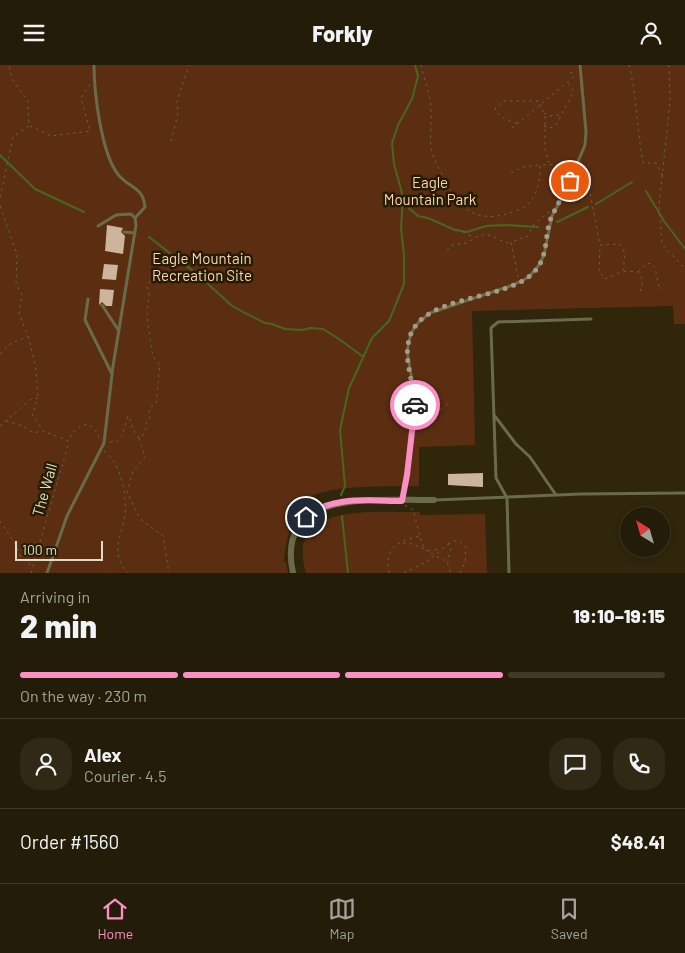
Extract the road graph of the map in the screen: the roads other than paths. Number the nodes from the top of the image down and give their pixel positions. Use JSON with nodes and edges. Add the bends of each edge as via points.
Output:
{"nodes":[{"id":1,"x":94,"y":65,"type":"edge"},
{"id":2,"x":580,"y":65,"type":"edge"},
{"id":3,"x":135,"y":219,"type":"junction"},
{"id":4,"x":98,"y":226,"type":"dead end"},
{"id":5,"x":124,"y":232,"type":"dead end"},
{"id":6,"x":135,"y":233,"type":"junction"},
{"id":7,"x":88,"y":299,"type":"dead end"},
{"id":8,"x":102,"y":305,"type":"dead end"},
{"id":9,"x":591,"y":319,"type":"dead end"},
{"id":10,"x":120,"y":331,"type":"junction"},
{"id":11,"x":112,"y":375,"type":"junction"},
{"id":12,"x":494,"y":414,"type":"junction"},
{"id":13,"x":685,"y":493,"type":"edge"},
{"id":14,"x":556,"y":495,"type":"junction"},
{"id":15,"x":507,"y":498,"type":"junction"},
{"id":16,"x":434,"y":500,"type":"joint"},
{"id":17,"x":402,"y":501,"type":"junction"},
{"id":18,"x":47,"y":573,"type":"edge"},
{"id":19,"x":293,"y":573,"type":"edge"},
{"id":20,"x":509,"y":573,"type":"edge"}],
"edges":[{"from":1,"to":3,"type":"lane","via":[[98,113],[108,153],[117,174],[144,199],[145,207]]},
{"from":2,"to":17,"type":"lane","via":[[585,145],[550,222],[542,260],[534,272],[520,282],[437,309],[424,317],[408,340],[415,419]]},
{"from":3,"to":4,"type":"lane","via":[[131,214],[116,215]]},
{"from":3,"to":6,"type":"lane"},
{"from":5,"to":6,"type":"lane"},
{"from":6,"to":10,"type":"lane"},
{"from":7,"to":11,"type":"lane","via":[[85,320]]},
{"from":8,"to":10,"type":"lane"},
{"from":9,"to":12,"type":"lane","via":[[498,322],[492,328]]},
{"from":10,"to":11,"type":"lane"},
{"from":11,"to":18,"type":"lane","via":[[104,443],[67,516]]},
{"from":12,"to":14,"type":"lane"},
{"from":12,"to":15,"type":"lane","via":[[496,478]]},
{"from":13,"to":14,"type":"lane"},
{"from":14,"to":15,"type":"lane"},
{"from":15,"to":16,"type":"lane"},
{"from":15,"to":20,"type":"lane"},
{"from":16,"to":17,"type":"street"},
{"from":17,"to":19,"type":"street","via":[[336,503],[316,510],[303,521],[294,536]]}]}
